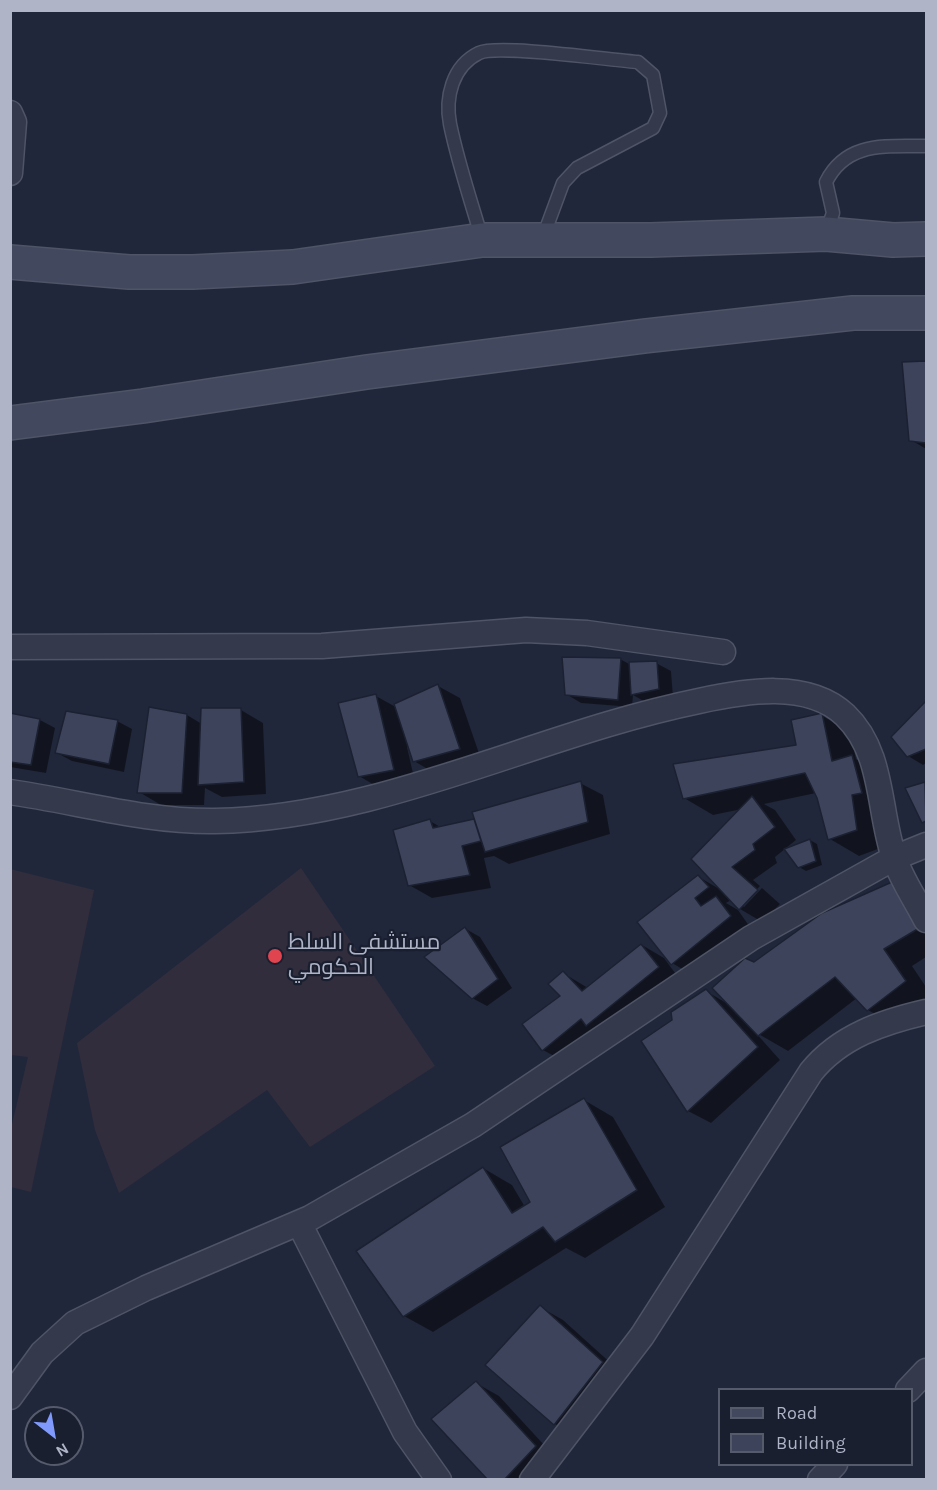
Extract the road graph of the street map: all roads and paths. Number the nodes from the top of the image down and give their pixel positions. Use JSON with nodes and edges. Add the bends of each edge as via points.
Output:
{"nodes":[{"id":1,"x":10,"y":113,"type":"edge"},
{"id":2,"x":927,"y":146,"type":"edge"},
{"id":3,"x":10,"y":172,"type":"edge"},
{"id":4,"x":826,"y":234,"type":"junction"},
{"id":5,"x":927,"y":239,"type":"edge"},
{"id":6,"x":482,"y":240,"type":"junction"},
{"id":7,"x":541,"y":241,"type":"junction"},
{"id":8,"x":10,"y":262,"type":"edge"},
{"id":9,"x":927,"y":314,"type":"edge"},
{"id":10,"x":10,"y":423,"type":"edge"},
{"id":11,"x":10,"y":647,"type":"edge"},
{"id":12,"x":723,"y":652,"type":"dead end"},
{"id":13,"x":10,"y":792,"type":"edge"},
{"id":14,"x":927,"y":845,"type":"edge"},
{"id":15,"x":894,"y":858,"type":"junction"},
{"id":16,"x":927,"y":920,"type":"edge"},
{"id":17,"x":927,"y":1012,"type":"edge"},
{"id":18,"x":299,"y":1223,"type":"junction"},
{"id":19,"x":927,"y":1371,"type":"edge"},
{"id":20,"x":909,"y":1388,"type":"edge"},
{"id":21,"x":10,"y":1397,"type":"edge"},
{"id":22,"x":833,"y":1466,"type":"edge"},
{"id":23,"x":439,"y":1479,"type":"edge"},
{"id":24,"x":532,"y":1479,"type":"edge"},
{"id":25,"x":820,"y":1479,"type":"edge"}],
"edges":[{"from":1,"to":3,"type":"street","via":[[14,122]]},
{"from":2,"to":4,"type":"lane","via":[[871,146],[838,166],[826,182],[832,213]]},
{"from":4,"to":5,"type":"main road"},
{"from":4,"to":7,"type":"main road"},
{"from":6,"to":7,"type":"main road"},
{"from":6,"to":7,"type":"lane","via":[[450,122],[450,85],[460,69],[479,53],[507,50],[638,62],[653,75],[660,113],[653,129],[577,168],[563,183]]},
{"from":6,"to":8,"type":"main road","via":[[293,267],[193,272],[129,272]]},
{"from":9,"to":10,"type":"main road","via":[[853,313],[645,336]]},
{"from":11,"to":12,"type":"street","via":[[322,646],[526,630],[587,633]]},
{"from":13,"to":15,"type":"street","via":[[162,819],[252,819],[395,792],[668,707],[715,697],[792,692],[820,699],[844,714],[863,736],[874,763]]},
{"from":14,"to":15,"type":"street"},
{"from":15,"to":16,"type":"street"},
{"from":15,"to":18,"type":"street","via":[[751,938],[473,1125]]},
{"from":17,"to":24,"type":"street","via":[[873,1028],[824,1056],[642,1336]]},
{"from":18,"to":21,"type":"street","via":[[146,1288],[75,1323],[42,1353]]},
{"from":18,"to":23,"type":"street","via":[[405,1432]]},
{"from":19,"to":20,"type":"street"},
{"from":22,"to":25,"type":"street"}]}
